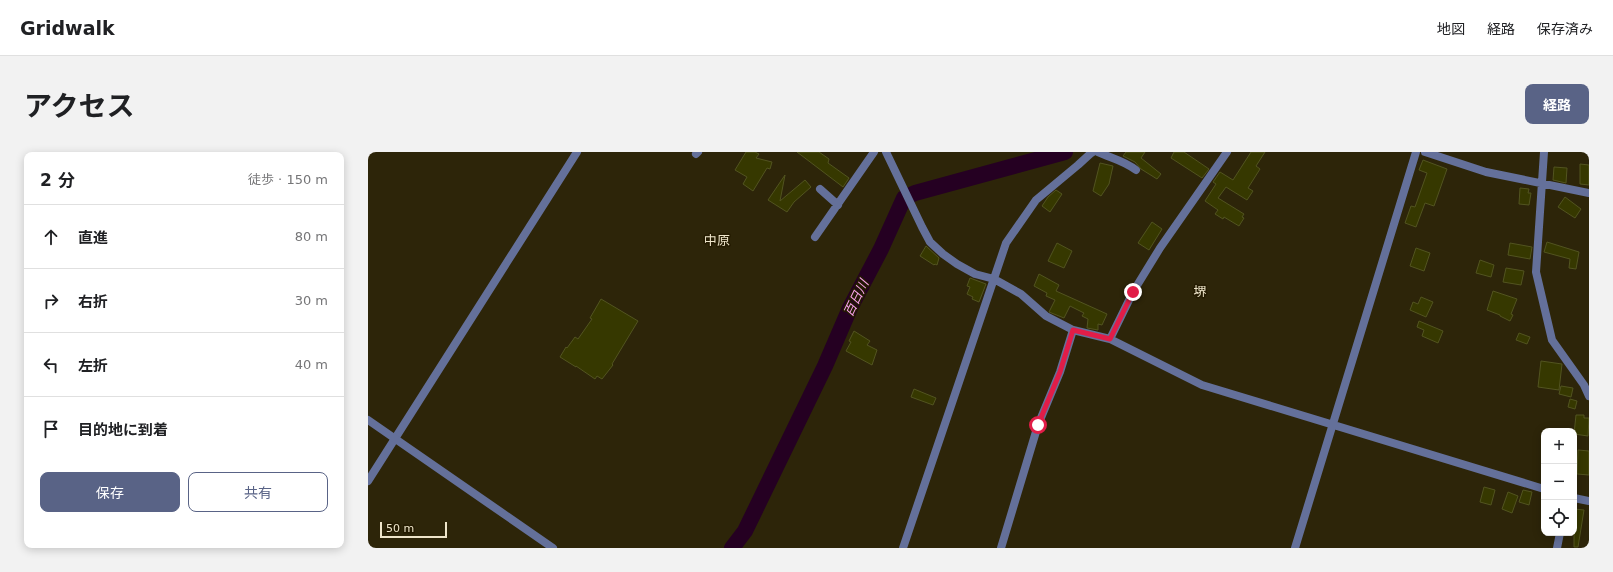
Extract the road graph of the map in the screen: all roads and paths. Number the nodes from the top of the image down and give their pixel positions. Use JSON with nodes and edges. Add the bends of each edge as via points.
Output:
{"nodes":[{"id":1,"x":577,"y":152,"type":"edge"},
{"id":2,"x":874,"y":152,"type":"edge"},
{"id":3,"x":886,"y":152,"type":"edge"},
{"id":4,"x":1091,"y":152,"type":"edge"},
{"id":5,"x":1098,"y":152,"type":"edge"},
{"id":6,"x":1228,"y":152,"type":"edge"},
{"id":7,"x":1416,"y":152,"type":"edge"},
{"id":8,"x":1425,"y":152,"type":"edge"},
{"id":9,"x":1544,"y":152,"type":"edge"},
{"id":10,"x":1136,"y":170,"type":"dead end"},
{"id":11,"x":1542,"y":184,"type":"junction"},
{"id":12,"x":820,"y":189,"type":"dead end"},
{"id":13,"x":1589,"y":193,"type":"edge"},
{"id":14,"x":838,"y":205,"type":"junction"},
{"id":15,"x":815,"y":237,"type":"dead end"},
{"id":16,"x":994,"y":279,"type":"junction"},
{"id":17,"x":1073,"y":330,"type":"junction"},
{"id":18,"x":1110,"y":339,"type":"junction"},
{"id":19,"x":1589,"y":396,"type":"edge"},
{"id":20,"x":368,"y":420,"type":"edge"},
{"id":21,"x":1333,"y":425,"type":"junction"},
{"id":22,"x":395,"y":438,"type":"junction"},
{"id":23,"x":368,"y":481,"type":"edge"},
{"id":24,"x":1541,"y":488,"type":"edge"},
{"id":25,"x":1577,"y":499,"type":"edge"},
{"id":26,"x":1589,"y":501,"type":"edge"},
{"id":27,"x":1559,"y":536,"type":"edge"},
{"id":28,"x":553,"y":548,"type":"edge"},
{"id":29,"x":903,"y":548,"type":"edge"},
{"id":30,"x":1001,"y":548,"type":"edge"},
{"id":31,"x":1295,"y":548,"type":"edge"},
{"id":32,"x":1557,"y":548,"type":"edge"}],
"edges":[{"from":1,"to":22,"type":"street"},
{"from":2,"to":14,"type":"street"},
{"from":3,"to":16,"type":"street","via":[[930,242],[957,264],[975,274]]},
{"from":4,"to":16,"type":"street","via":[[1036,200],[1032,211],[1006,243]]},
{"from":5,"to":10,"type":"street","via":[[1124,162]]},
{"from":6,"to":18,"type":"street","via":[[1160,248],[1133,292]]},
{"from":7,"to":21,"type":"street"},
{"from":8,"to":11,"type":"street","via":[[1486,172]]},
{"from":9,"to":11,"type":"street"},
{"from":11,"to":13,"type":"street"},
{"from":11,"to":19,"type":"street","via":[[1536,272],[1552,340]]},
{"from":12,"to":14,"type":"street"},
{"from":14,"to":15,"type":"street"},
{"from":16,"to":17,"type":"street","via":[[1021,294],[1046,316]]},
{"from":16,"to":29,"type":"street"},
{"from":17,"to":18,"type":"street"},
{"from":17,"to":30,"type":"street","via":[[1060,372],[1038,425]]},
{"from":18,"to":21,"type":"street","via":[[1202,385]]},
{"from":20,"to":22,"type":"street"},
{"from":21,"to":24,"type":"street"},
{"from":21,"to":31,"type":"street"},
{"from":22,"to":23,"type":"street"},
{"from":22,"to":28,"type":"street"},
{"from":25,"to":26,"type":"street"},
{"from":27,"to":32,"type":"street"}]}
